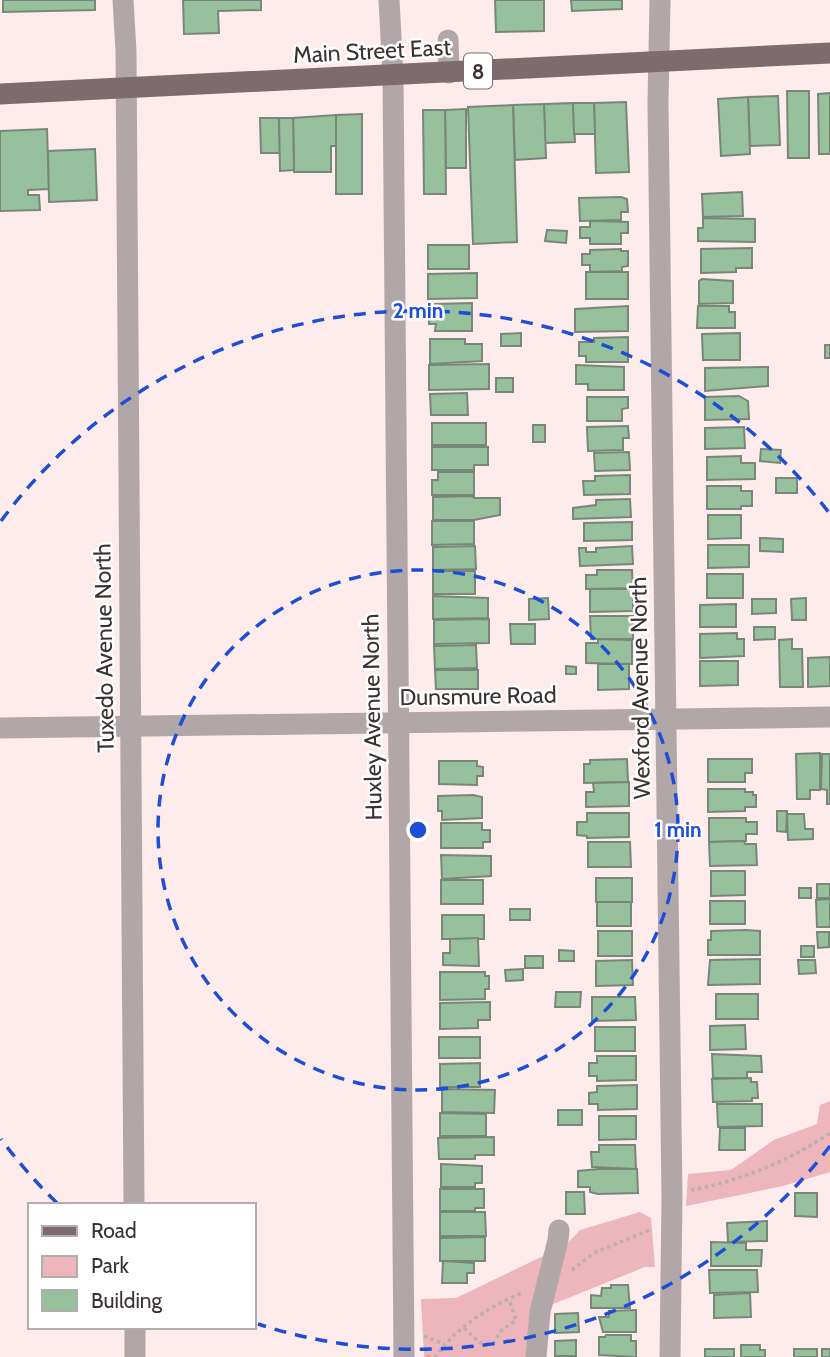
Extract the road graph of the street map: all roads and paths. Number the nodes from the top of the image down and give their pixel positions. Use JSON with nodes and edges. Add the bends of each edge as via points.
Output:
{"nodes":[{"id":1,"x":123,"y":0,"type":"edge"},
{"id":2,"x":389,"y":0,"type":"edge"},
{"id":3,"x":660,"y":0,"type":"edge"},
{"id":4,"x":448,"y":40,"type":"dead end"},
{"id":5,"x":830,"y":53,"type":"edge"},
{"id":6,"x":660,"y":61,"type":"junction"},
{"id":7,"x":449,"y":73,"type":"junction"},
{"id":8,"x":393,"y":76,"type":"junction"},
{"id":9,"x":125,"y":90,"type":"junction"},
{"id":10,"x":0,"y":94,"type":"edge"},
{"id":11,"x":830,"y":717,"type":"edge"},
{"id":12,"x":667,"y":719,"type":"junction"},
{"id":13,"x":398,"y":723,"type":"junction"},
{"id":14,"x":131,"y":726,"type":"junction"},
{"id":15,"x":0,"y":728,"type":"edge"},
{"id":16,"x":830,"y":1133,"type":"edge"},
{"id":17,"x":672,"y":1198,"type":"junction"},
{"id":18,"x":134,"y":1203,"type":"edge"},
{"id":19,"x":559,"y":1230,"type":"dead end"},
{"id":20,"x":547,"y":1286,"type":"junction"},
{"id":21,"x":509,"y":1299,"type":"junction"},
{"id":22,"x":464,"y":1328,"type":"junction"},
{"id":23,"x":135,"y":1329,"type":"edge"},
{"id":24,"x":135,"y":1357,"type":"edge"},
{"id":25,"x":404,"y":1357,"type":"edge"},
{"id":26,"x":427,"y":1357,"type":"edge"},
{"id":27,"x":536,"y":1357,"type":"edge"},
{"id":28,"x":670,"y":1357,"type":"edge"}],
"edges":[{"from":1,"to":9,"type":"street","name":"Tuxedo Avenue North"},
{"from":2,"to":8,"type":"street","name":"Huxley Avenue North"},
{"from":3,"to":6,"type":"street","name":"Wexford Avenue North"},
{"from":4,"to":7,"type":"street"},
{"from":5,"to":6,"type":"main road","name":"Main Street East","number":"8"},
{"from":6,"to":7,"type":"main road","name":"Main Street East","number":"8"},
{"from":6,"to":12,"type":"street","name":"Wexford Avenue North"},
{"from":7,"to":8,"type":"main road","name":"Main Street East","number":"8"},
{"from":8,"to":9,"type":"main road","name":"Main Street East","number":"8"},
{"from":8,"to":13,"type":"street","name":"Huxley Avenue North"},
{"from":9,"to":10,"type":"main road","name":"Main Street East","number":"8"},
{"from":9,"to":14,"type":"street","name":"Tuxedo Avenue North"},
{"from":11,"to":12,"type":"street","name":"Dunsmure Road"},
{"from":12,"to":13,"type":"street","name":"Dunsmure Road"},
{"from":12,"to":17,"type":"street","name":"Wexford Avenue North"},
{"from":13,"to":14,"type":"street","name":"Dunsmure Road"},
{"from":13,"to":25,"type":"street","name":"Huxley Avenue North"},
{"from":14,"to":15,"type":"street","name":"Dunsmure Road"},
{"from":14,"to":18,"type":"street","name":"Tuxedo Avenue North"},
{"from":16,"to":17,"type":"path","via":[[755,1172]]},
{"from":17,"to":20,"type":"path","via":[[659,1210],[652,1229],[594,1253]]},
{"from":17,"to":28,"type":"street","name":"Wexford Avenue North"},
{"from":19,"to":20,"type":"street"},
{"from":20,"to":21,"type":"path"},
{"from":20,"to":27,"type":"street"},
{"from":21,"to":22,"type":"path"},
{"from":21,"to":22,"type":"path","via":[[516,1320],[493,1344],[480,1343]]},
{"from":22,"to":26,"type":"path","via":[[436,1356]]},
{"from":23,"to":24,"type":"street"}]}
